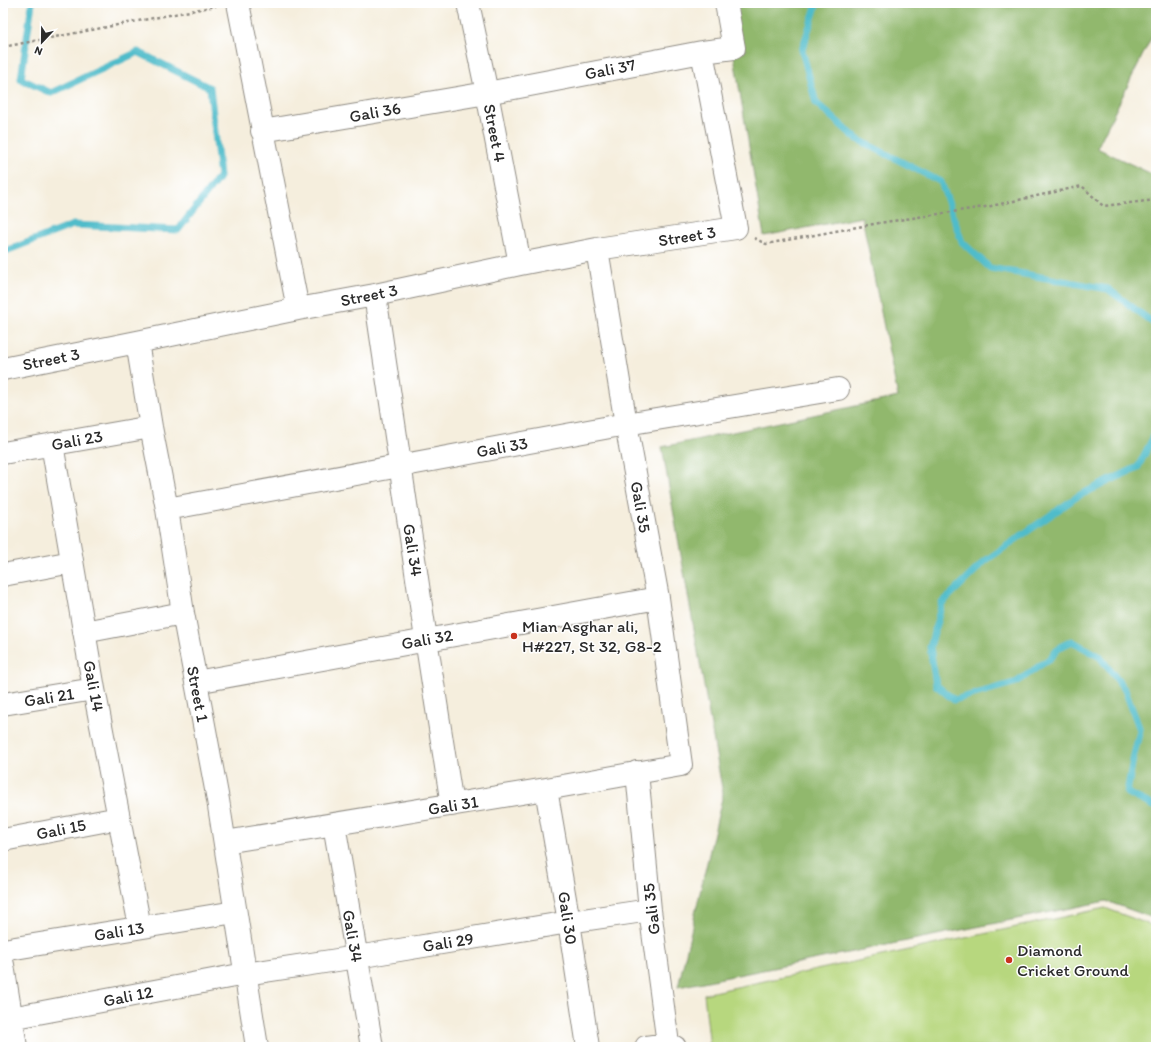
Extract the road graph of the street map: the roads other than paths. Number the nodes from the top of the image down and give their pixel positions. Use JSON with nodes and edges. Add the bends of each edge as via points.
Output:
{"nodes":[{"id":1,"x":468,"y":3,"type":"edge"},
{"id":2,"x":726,"y":3,"type":"edge"},
{"id":3,"x":227,"y":4,"type":"edge"},
{"id":4,"x":702,"y":52,"type":"junction"},
{"id":5,"x":487,"y":92,"type":"junction"},
{"id":6,"x":262,"y":131,"type":"junction"},
{"id":7,"x":598,"y":250,"type":"junction"},
{"id":8,"x":520,"y":264,"type":"junction"},
{"id":9,"x":375,"y":295,"type":"junction"},
{"id":10,"x":298,"y":309,"type":"junction"},
{"id":11,"x":137,"y":342,"type":"junction"},
{"id":12,"x":3,"y":369,"type":"edge"},
{"id":13,"x":838,"y":389,"type":"dead end"},
{"id":14,"x":626,"y":424,"type":"junction"},
{"id":15,"x":151,"y":427,"type":"junction"},
{"id":16,"x":52,"y":444,"type":"junction"},
{"id":17,"x":3,"y":453,"type":"edge"},
{"id":18,"x":400,"y":465,"type":"junction"},
{"id":19,"x":167,"y":509,"type":"junction"},
{"id":20,"x":72,"y":562,"type":"junction"},
{"id":21,"x":3,"y":575,"type":"edge"},
{"id":22,"x":658,"y":598,"type":"junction"},
{"id":23,"x":183,"y":613,"type":"junction"},
{"id":24,"x":84,"y":632,"type":"junction"},
{"id":25,"x":426,"y":639,"type":"junction"},
{"id":26,"x":196,"y":682,"type":"junction"},
{"id":27,"x":94,"y":689,"type":"junction"},
{"id":28,"x":3,"y":704,"type":"edge"},
{"id":29,"x":681,"y":765,"type":"joint"},
{"id":30,"x":637,"y":772,"type":"junction"},
{"id":31,"x":546,"y":789,"type":"junction"},
{"id":32,"x":452,"y":805,"type":"junction"},
{"id":33,"x":119,"y":818,"type":"junction"},
{"id":34,"x":334,"y":824,"type":"junction"},
{"id":35,"x":3,"y":840,"type":"edge"},
{"id":36,"x":225,"y":842,"type":"junction"},
{"id":37,"x":650,"y":910,"type":"junction"},
{"id":38,"x":235,"y":912,"type":"junction"},
{"id":39,"x":569,"y":922,"type":"junction"},
{"id":40,"x":140,"y":928,"type":"junction"},
{"id":41,"x":3,"y":950,"type":"edge"},
{"id":42,"x":357,"y":957,"type":"junction"},
{"id":43,"x":3,"y":965,"type":"edge"},
{"id":44,"x":245,"y":974,"type":"junction"},
{"id":45,"x":11,"y":1018,"type":"junction"},
{"id":46,"x":672,"y":1046,"type":"edge"},
{"id":47,"x":16,"y":1047,"type":"edge"},
{"id":48,"x":257,"y":1047,"type":"edge"},
{"id":49,"x":372,"y":1047,"type":"edge"},
{"id":50,"x":588,"y":1047,"type":"edge"},
{"id":51,"x":646,"y":1047,"type":"edge"}],
"edges":[{"from":1,"to":5,"type":"street","name":"Street 4"},
{"from":2,"to":4,"type":"street","name":"Gali 37","via":[[734,48]]},
{"from":3,"to":6,"type":"street"},
{"from":4,"to":5,"type":"street","name":"Gali 37"},
{"from":4,"to":7,"type":"street","name":"Street 3","via":[[736,228]]},
{"from":5,"to":6,"type":"street","name":"Gali 36"},
{"from":5,"to":8,"type":"street","name":"Street 4"},
{"from":6,"to":10,"type":"street"},
{"from":7,"to":8,"type":"street","name":"Street 3"},
{"from":7,"to":14,"type":"street","name":"Gali 35"},
{"from":8,"to":9,"type":"street","name":"Street 3"},
{"from":9,"to":10,"type":"street","name":"Street 3"},
{"from":9,"to":18,"type":"street","name":"Gali 34"},
{"from":10,"to":11,"type":"street","name":"Street 3"},
{"from":11,"to":12,"type":"street","name":"Street 3"},
{"from":11,"to":15,"type":"street","name":"Street 1"},
{"from":13,"to":14,"type":"street","name":"Gali 33"},
{"from":14,"to":18,"type":"street","name":"Gali 33"},
{"from":14,"to":22,"type":"street","name":"Gali 35"},
{"from":15,"to":16,"type":"street","name":"Gali 23"},
{"from":15,"to":19,"type":"street","name":"Street 1"},
{"from":16,"to":17,"type":"street","name":"Gali 23"},
{"from":16,"to":20,"type":"street","name":"Gali 14"},
{"from":18,"to":19,"type":"street","name":"Gali 33"},
{"from":18,"to":25,"type":"street","name":"Gali 34"},
{"from":19,"to":23,"type":"street","name":"Street 1"},
{"from":20,"to":21,"type":"street"},
{"from":20,"to":24,"type":"street","name":"Gali 14"},
{"from":22,"to":25,"type":"street","name":"Gali 32"},
{"from":22,"to":29,"type":"street","name":"Gali 35"},
{"from":23,"to":24,"type":"street"},
{"from":23,"to":26,"type":"street","name":"Street 1"},
{"from":24,"to":27,"type":"street","name":"Gali 14"},
{"from":25,"to":26,"type":"street","name":"Gali 32"},
{"from":25,"to":32,"type":"street","name":"Gali 34"},
{"from":26,"to":36,"type":"street","name":"Street 1"},
{"from":27,"to":28,"type":"street","name":"Gali 21"},
{"from":27,"to":33,"type":"street","name":"Gali 14"},
{"from":29,"to":30,"type":"street","name":"Gali 31"},
{"from":30,"to":31,"type":"street","name":"Gali 31"},
{"from":30,"to":37,"type":"street","name":"Gali 35"},
{"from":31,"to":32,"type":"street","name":"Gali 31"},
{"from":31,"to":39,"type":"street","name":"Gali 30"},
{"from":32,"to":34,"type":"street","name":"Gali 31"},
{"from":33,"to":35,"type":"street","name":"Gali 15"},
{"from":33,"to":40,"type":"street","name":"Gali 14"},
{"from":34,"to":36,"type":"street","name":"Gali 31"},
{"from":34,"to":42,"type":"street","name":"Gali 34"},
{"from":36,"to":38,"type":"street","name":"Street 1"},
{"from":37,"to":39,"type":"street","name":"Gali 29"},
{"from":37,"to":46,"type":"street","name":"Gali 35"},
{"from":38,"to":40,"type":"street","name":"Gali 13"},
{"from":38,"to":44,"type":"street","name":"Street 1"},
{"from":39,"to":42,"type":"street","name":"Gali 29"},
{"from":39,"to":50,"type":"street","name":"Gali 30"},
{"from":40,"to":41,"type":"street","name":"Gali 13"},
{"from":42,"to":44,"type":"street","name":"Gali 29"},
{"from":42,"to":49,"type":"street","name":"Gali 34"},
{"from":43,"to":45,"type":"street"},
{"from":44,"to":45,"type":"street","name":"Gali 12"},
{"from":44,"to":48,"type":"street","name":"Street 1"},
{"from":45,"to":47,"type":"street"},
{"from":46,"to":51,"type":"street"}]}
